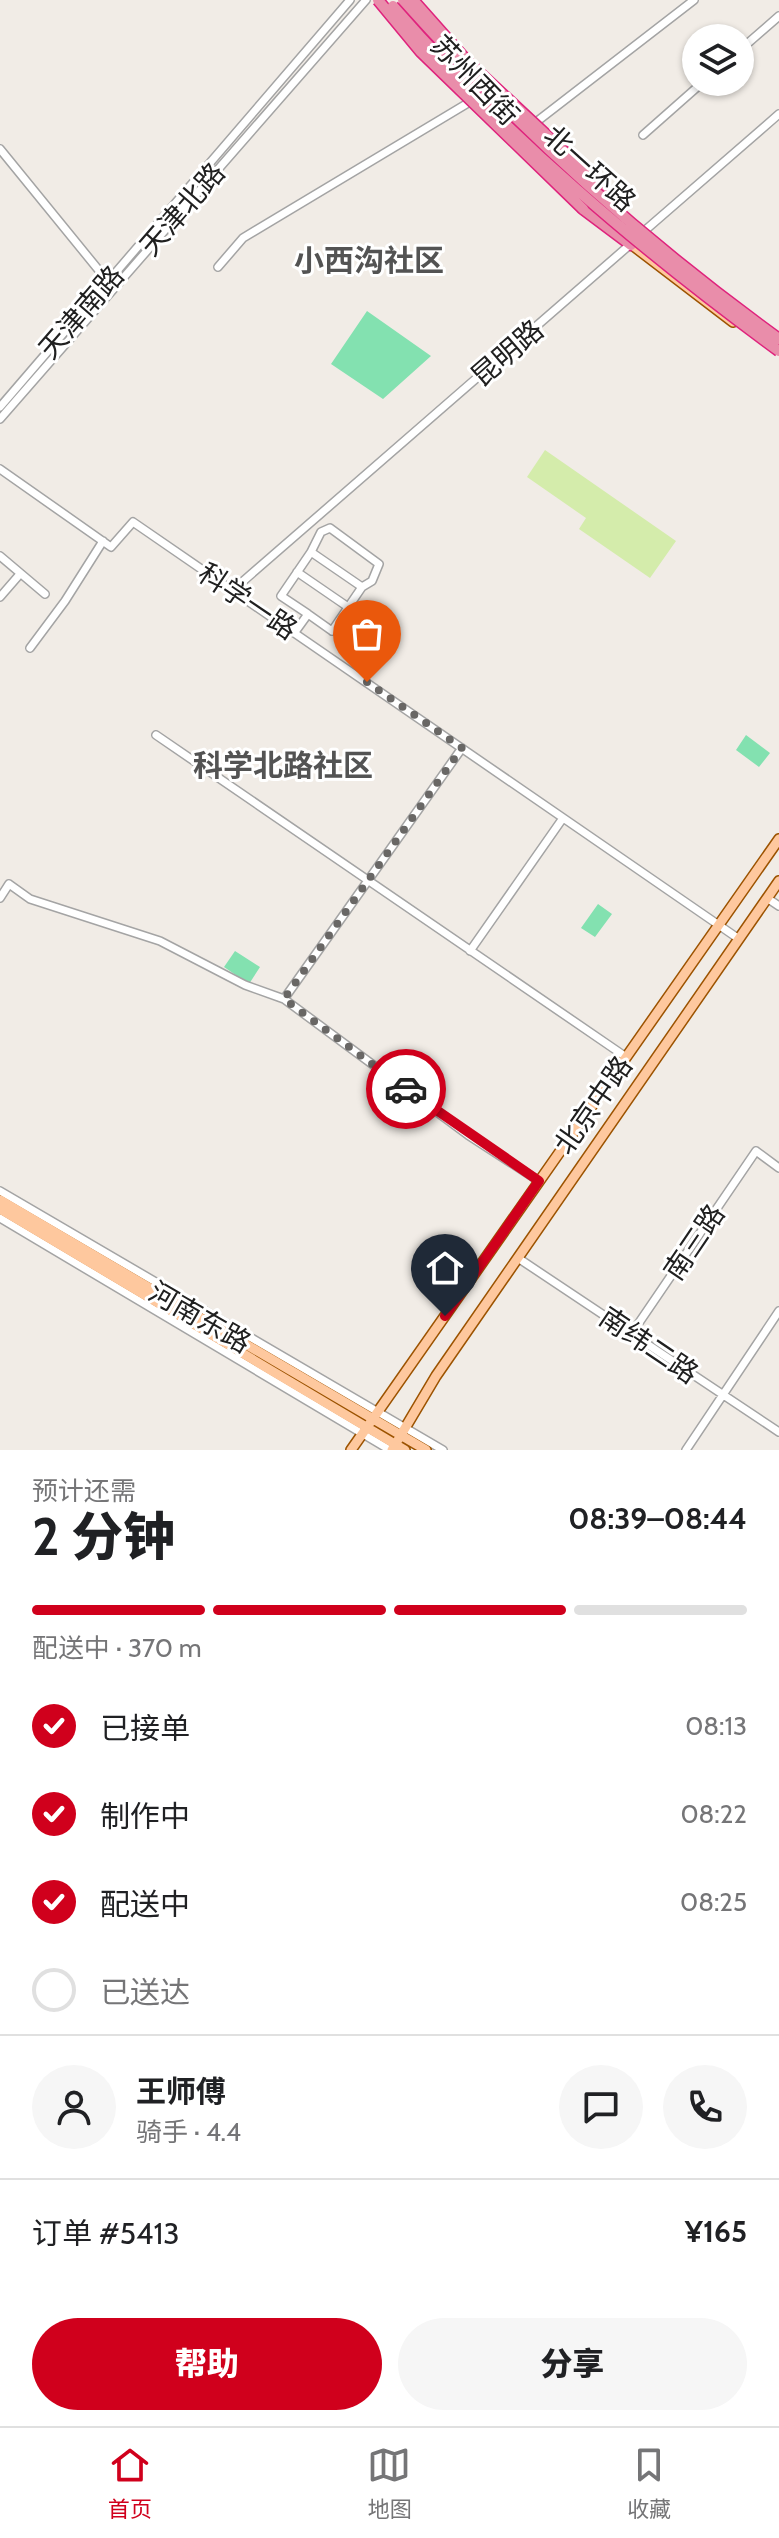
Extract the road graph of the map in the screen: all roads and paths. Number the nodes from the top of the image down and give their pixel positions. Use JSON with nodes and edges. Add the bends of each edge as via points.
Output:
{"nodes":[{"id":1,"x":350,"y":0,"type":"edge"},
{"id":2,"x":366,"y":0,"type":"edge"},
{"id":3,"x":383,"y":0,"type":"edge"},
{"id":4,"x":402,"y":0,"type":"edge"},
{"id":5,"x":413,"y":0,"type":"edge"},
{"id":6,"x":694,"y":0,"type":"edge"},
{"id":7,"x":779,"y":16,"type":"edge"},
{"id":8,"x":754,"y":38,"type":"edge"},
{"id":9,"x":687,"y":96,"type":"edge"},
{"id":10,"x":475,"y":99,"type":"junction"},
{"id":11,"x":779,"y":114,"type":"edge"},
{"id":12,"x":524,"y":131,"type":"junction"},
{"id":13,"x":643,"y":135,"type":"dead end"},
{"id":14,"x":0,"y":149,"type":"edge"},
{"id":15,"x":641,"y":234,"type":"junction"},
{"id":16,"x":631,"y":245,"type":"junction"},
{"id":17,"x":218,"y":267,"type":"dead end"},
{"id":18,"x":110,"y":285,"type":"junction"},
{"id":19,"x":779,"y":336,"type":"edge"},
{"id":20,"x":779,"y":353,"type":"edge"},
{"id":21,"x":22,"y":387,"type":"junction"},
{"id":22,"x":0,"y":407,"type":"edge"},
{"id":23,"x":0,"y":419,"type":"edge"},
{"id":24,"x":0,"y":469,"type":"edge"},
{"id":25,"x":103,"y":541,"type":"junction"},
{"id":26,"x":311,"y":552,"type":"junction"},
{"id":27,"x":0,"y":556,"type":"edge"},
{"id":28,"x":297,"y":572,"type":"junction"},
{"id":29,"x":20,"y":574,"type":"junction"},
{"id":30,"x":362,"y":587,"type":"junction"},
{"id":31,"x":233,"y":590,"type":"junction"},
{"id":32,"x":45,"y":594,"type":"dead end"},
{"id":33,"x":0,"y":597,"type":"edge"},
{"id":34,"x":348,"y":607,"type":"junction"},
{"id":35,"x":308,"y":614,"type":"junction"},
{"id":36,"x":295,"y":632,"type":"junction"},
{"id":37,"x":30,"y":648,"type":"dead end"},
{"id":38,"x":156,"y":735,"type":"dead end"},
{"id":39,"x":462,"y":748,"type":"junction"},
{"id":40,"x":563,"y":818,"type":"junction"},
{"id":41,"x":779,"y":839,"type":"edge"},
{"id":42,"x":367,"y":880,"type":"junction"},
{"id":43,"x":779,"y":881,"type":"edge"},
{"id":44,"x":0,"y":898,"type":"edge"},
{"id":45,"x":767,"y":898,"type":"junction"},
{"id":46,"x":779,"y":906,"type":"edge"},
{"id":47,"x":718,"y":925,"type":"junction"},
{"id":48,"x":739,"y":939,"type":"junction"},
{"id":49,"x":470,"y":951,"type":"junction"},
{"id":50,"x":284,"y":999,"type":"junction"},
{"id":51,"x":626,"y":1057,"type":"junction"},
{"id":52,"x":779,"y":1168,"type":"edge"},
{"id":53,"x":539,"y":1181,"type":"junction"},
{"id":54,"x":0,"y":1191,"type":"edge"},
{"id":55,"x":0,"y":1200,"type":"edge"},
{"id":56,"x":0,"y":1209,"type":"edge"},
{"id":57,"x":0,"y":1218,"type":"edge"},
{"id":58,"x":518,"y":1258,"type":"junction"},
{"id":59,"x":779,"y":1311,"type":"edge"},
{"id":60,"x":632,"y":1333,"type":"junction"},
{"id":61,"x":723,"y":1394,"type":"junction"},
{"id":62,"x":376,"y":1414,"type":"junction"},
{"id":63,"x":402,"y":1430,"type":"junction"},
{"id":64,"x":364,"y":1431,"type":"junction"},
{"id":65,"x":779,"y":1432,"type":"edge"},
{"id":66,"x":396,"y":1449,"type":"edge"},
{"id":67,"x":351,"y":1450,"type":"edge"},
{"id":68,"x":426,"y":1450,"type":"edge"},
{"id":69,"x":443,"y":1450,"type":"edge"},
{"id":70,"x":686,"y":1450,"type":"edge"}],
"edges":[{"from":1,"to":18,"type":"street","name":"天津南路"},
{"from":2,"to":18,"type":"street","name":"天津北路"},
{"from":3,"to":10,"type":"main road","name":"苏州西街"},
{"from":3,"to":16,"type":"highway","bridge":true,"via":[[421,52],[583,209]]},
{"from":3,"to":20,"type":"highway","name":"北一环路","bridge":true,"via":[[576,190]]},
{"from":4,"to":12,"type":"main road","name":"苏州西街"},
{"from":4,"to":19,"type":"highway","name":"北一环路","bridge":true,"via":[[594,192],[675,262]]},
{"from":5,"to":15,"type":"highway","bridge":true,"via":[[468,62],[599,184]]},
{"from":6,"to":12,"type":"street"},
{"from":7,"to":8,"type":"street"},
{"from":9,"to":13,"type":"street"},
{"from":10,"to":16,"type":"main road","name":"苏州西街"},
{"from":10,"to":17,"type":"street","via":[[243,238]]},
{"from":11,"to":15,"type":"street","name":"昆明路"},
{"from":12,"to":15,"type":"main road","name":"苏州西街"},
{"from":14,"to":18,"type":"street"},
{"from":15,"to":16,"type":"street","name":"昆明路"},
{"from":15,"to":19,"type":"main road","name":"苏州西街"},
{"from":16,"to":20,"type":"main road","name":"苏州西街"},
{"from":16,"to":31,"type":"street","name":"昆明路"},
{"from":18,"to":21,"type":"street","name":"天津南路"},
{"from":21,"to":22,"type":"street","name":"天津南路"},
{"from":21,"to":23,"type":"street"},
{"from":24,"to":25,"type":"street"},
{"from":25,"to":31,"type":"street","name":"科学一路","via":[[111,547],[133,522]]},
{"from":25,"to":37,"type":"street"},
{"from":26,"to":28,"type":"street"},
{"from":26,"to":30,"type":"street"},
{"from":26,"to":30,"type":"street","via":[[321,532],[330,528],[379,564],[372,581]]},
{"from":27,"to":29,"type":"street"},
{"from":28,"to":34,"type":"street"},
{"from":28,"to":35,"type":"street","via":[[281,596]]},
{"from":29,"to":32,"type":"street"},
{"from":29,"to":33,"type":"street"},
{"from":30,"to":34,"type":"street"},
{"from":31,"to":36,"type":"street","name":"科学一路"},
{"from":34,"to":35,"type":"street","via":[[332,631]]},
{"from":35,"to":36,"type":"street"},
{"from":36,"to":39,"type":"street","name":"科学一路"},
{"from":38,"to":42,"type":"street"},
{"from":39,"to":40,"type":"street","name":"科学一路"},
{"from":39,"to":42,"type":"street"},
{"from":40,"to":47,"type":"street","name":"科学一路"},
{"from":40,"to":49,"type":"street"},
{"from":41,"to":47,"type":"main road","name":"北京中路"},
{"from":42,"to":49,"type":"street"},
{"from":42,"to":50,"type":"street"},
{"from":43,"to":45,"type":"main road","name":"北京中路"},
{"from":44,"to":50,"type":"street","via":[[9,884],[30,899],[160,941]]},
{"from":45,"to":46,"type":"street"},
{"from":45,"to":48,"type":"main road","name":"北京中路"},
{"from":47,"to":48,"type":"street","name":"科学一路"},
{"from":47,"to":51,"type":"main road","name":"北京中路"},
{"from":48,"to":58,"type":"main road","name":"北京中路"},
{"from":49,"to":51,"type":"street"},
{"from":50,"to":53,"type":"street"},
{"from":51,"to":53,"type":"main road","name":"北京中路"},
{"from":52,"to":60,"type":"street","name":"南三路","via":[[756,1151]]},
{"from":53,"to":62,"type":"main road","name":"北京中路"},
{"from":54,"to":62,"type":"street"},
{"from":55,"to":62,"type":"main road","name":"河南东路"},
{"from":56,"to":64,"type":"main road","name":"河南东路"},
{"from":57,"to":64,"type":"street"},
{"from":58,"to":60,"type":"street","name":"南纬二路"},
{"from":58,"to":63,"type":"main road","name":"北京中路"},
{"from":59,"to":61,"type":"street"},
{"from":60,"to":61,"type":"street","name":"南纬二路"},
{"from":61,"to":65,"type":"street","name":"南纬二路"},
{"from":61,"to":70,"type":"street"},
{"from":62,"to":63,"type":"main road","name":"河南东路"},
{"from":62,"to":64,"type":"main road","name":"北京中路"},
{"from":63,"to":66,"type":"main road","name":"北京中路"},
{"from":63,"to":68,"type":"main road","name":"河南东路"},
{"from":63,"to":69,"type":"street"},
{"from":64,"to":66,"type":"main road","name":"河南东路"},
{"from":64,"to":67,"type":"main road","name":"北京中路"}]}
